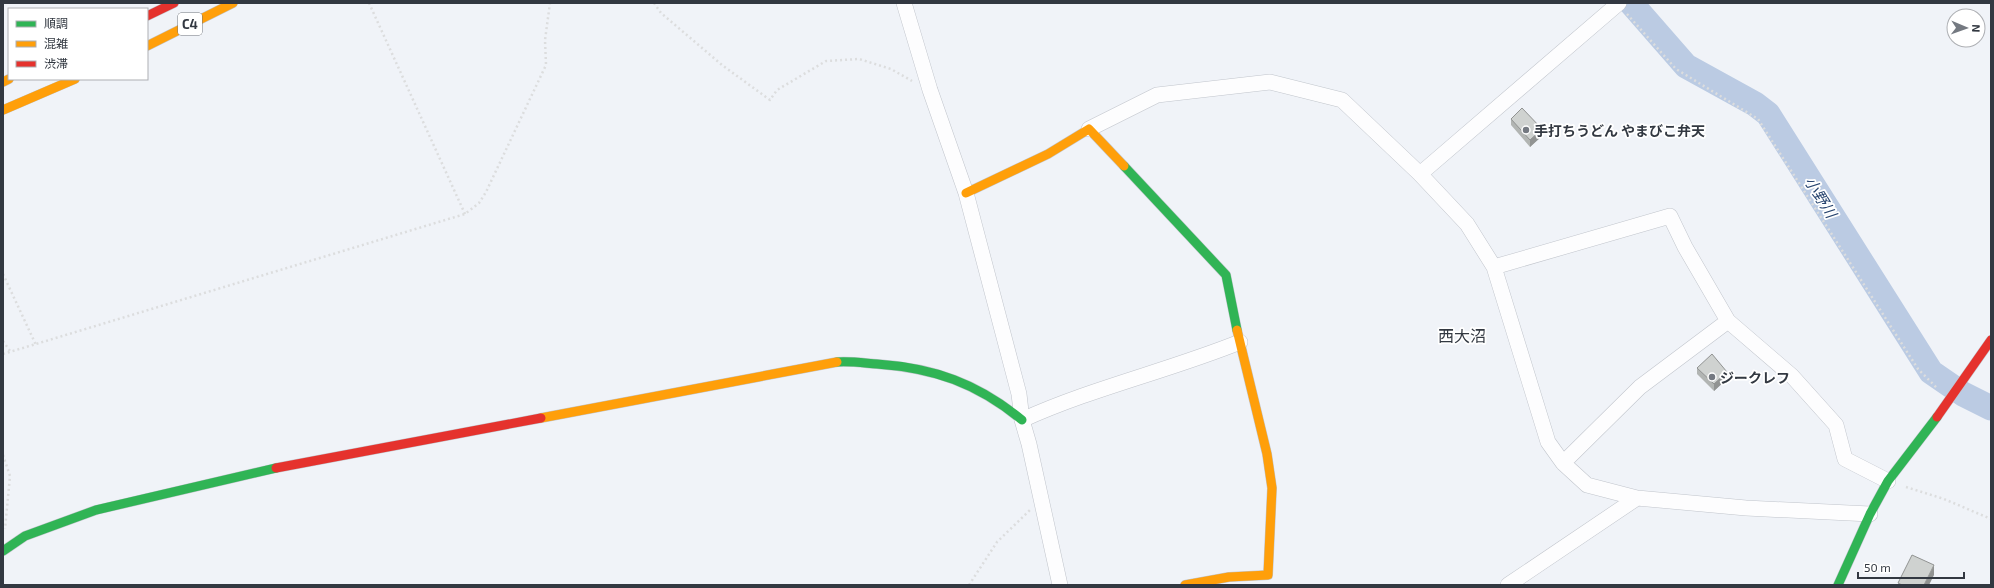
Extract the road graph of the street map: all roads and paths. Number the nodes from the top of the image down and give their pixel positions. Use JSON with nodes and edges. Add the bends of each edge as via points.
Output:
{"nodes":[{"id":1,"x":174,"y":3,"type":"edge"},
{"id":2,"x":233,"y":3,"type":"edge"},
{"id":3,"x":369,"y":3,"type":"edge"},
{"id":4,"x":550,"y":3,"type":"edge"},
{"id":5,"x":654,"y":3,"type":"edge"},
{"id":6,"x":904,"y":3,"type":"edge"},
{"id":7,"x":1618,"y":3,"type":"edge"},
{"id":8,"x":148,"y":16,"type":"edge"},
{"id":9,"x":148,"y":46,"type":"edge"},
{"id":10,"x":73,"y":80,"type":"edge"},
{"id":11,"x":930,"y":90,"type":"junction"},
{"id":12,"x":3,"y":110,"type":"edge"},
{"id":13,"x":1089,"y":129,"type":"junction"},
{"id":14,"x":1420,"y":174,"type":"junction"},
{"id":15,"x":966,"y":193,"type":"junction"},
{"id":16,"x":465,"y":214,"type":"junction"},
{"id":17,"x":1494,"y":267,"type":"junction"},
{"id":18,"x":3,"y":274,"type":"edge"},
{"id":19,"x":1728,"y":321,"type":"junction"},
{"id":20,"x":1991,"y":340,"type":"edge"},
{"id":21,"x":3,"y":341,"type":"edge"},
{"id":22,"x":1240,"y":342,"type":"junction"},
{"id":23,"x":36,"y":345,"type":"junction"},
{"id":24,"x":10,"y":351,"type":"junction"},
{"id":25,"x":3,"y":354,"type":"edge"},
{"id":26,"x":1951,"y":398,"type":"junction"},
{"id":27,"x":1022,"y":420,"type":"junction"},
{"id":28,"x":3,"y":455,"type":"edge"},
{"id":29,"x":1563,"y":463,"type":"junction"},
{"id":30,"x":1888,"y":481,"type":"junction"},
{"id":31,"x":1637,"y":498,"type":"junction"},
{"id":32,"x":1042,"y":502,"type":"junction"},
{"id":33,"x":1870,"y":514,"type":"junction"},
{"id":34,"x":1991,"y":520,"type":"edge"},
{"id":35,"x":6,"y":548,"type":"edge"},
{"id":36,"x":969,"y":585,"type":"edge"},
{"id":37,"x":1060,"y":585,"type":"edge"},
{"id":38,"x":1187,"y":585,"type":"edge"},
{"id":39,"x":1508,"y":585,"type":"edge"},
{"id":40,"x":1838,"y":585,"type":"edge"}],
"edges":[{"from":1,"to":8,"type":"main road","number":"C4"},
{"from":2,"to":9,"type":"main road","number":"C4"},
{"from":3,"to":16,"type":"path"},
{"from":4,"to":16,"type":"path","via":[[545,40],[546,65],[486,192],[479,203]]},
{"from":5,"to":11,"type":"path","via":[[661,13],[722,65],[770,100],[777,90],[826,61],[859,58],[891,69]]},
{"from":6,"to":11,"type":"street"},
{"from":7,"to":14,"type":"street"},
{"from":7,"to":26,"type":"path","via":[[1676,70],[1758,119],[1918,369]]},
{"from":10,"to":12,"type":"main road"},
{"from":11,"to":15,"type":"street"},
{"from":13,"to":14,"type":"street","via":[[1157,95],[1270,82],[1342,100]]},
{"from":13,"to":15,"type":"main road","via":[[1048,154]]},
{"from":13,"to":22,"type":"main road","via":[[1226,275]]},
{"from":14,"to":17,"type":"street","via":[[1467,224]]},
{"from":15,"to":27,"type":"street","via":[[1019,394]]},
{"from":16,"to":23,"type":"path"},
{"from":17,"to":19,"type":"street","via":[[1670,216]]},
{"from":17,"to":29,"type":"street","via":[[1548,442]]},
{"from":18,"to":23,"type":"path"},
{"from":19,"to":29,"type":"street","via":[[1640,387]]},
{"from":19,"to":30,"type":"street","via":[[1792,376],[1836,425],[1846,459]]},
{"from":20,"to":26,"type":"main road"},
{"from":21,"to":24,"type":"path"},
{"from":22,"to":27,"type":"street","via":[[1045,409]]},
{"from":22,"to":38,"type":"main road","via":[[1267,454],[1272,488],[1268,575],[1228,577]]},
{"from":23,"to":24,"type":"path"},
{"from":24,"to":25,"type":"path"},
{"from":26,"to":30,"type":"main road"},
{"from":27,"to":32,"type":"street"},
{"from":27,"to":35,"type":"main road","via":[[982,389],[925,369],[884,362],[839,362],[270,469],[96,510],[24,536]]},
{"from":28,"to":35,"type":"path","via":[[10,476],[4,537]]},
{"from":29,"to":31,"type":"street","via":[[1587,485]]},
{"from":30,"to":33,"type":"main road"},
{"from":30,"to":34,"type":"path","via":[[1944,499]]},
{"from":31,"to":33,"type":"street","via":[[1746,508]]},
{"from":31,"to":39,"type":"street"},
{"from":32,"to":36,"type":"path","via":[[1031,509],[997,542]]},
{"from":32,"to":37,"type":"street"},
{"from":33,"to":40,"type":"main road"}]}
